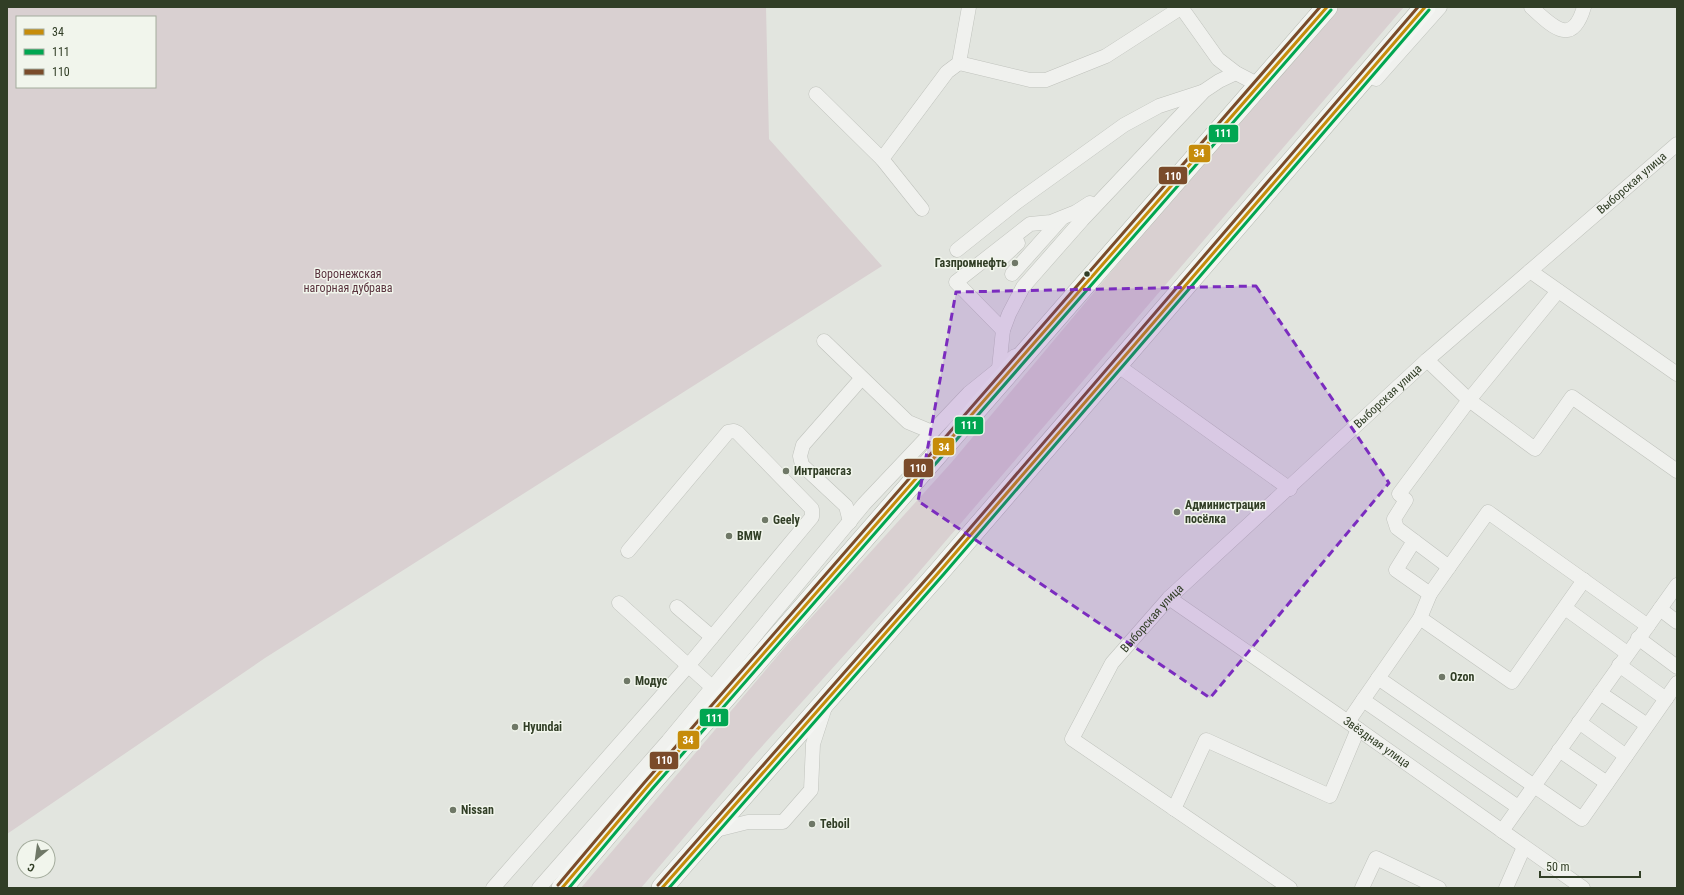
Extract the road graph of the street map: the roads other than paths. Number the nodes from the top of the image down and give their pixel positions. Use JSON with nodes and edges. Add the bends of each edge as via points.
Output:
{"nodes":[{"id":1,"x":969,"y":7,"type":"edge"},
{"id":2,"x":1182,"y":7,"type":"edge"},
{"id":3,"x":1327,"y":7,"type":"edge"},
{"id":4,"x":1426,"y":7,"type":"edge"},
{"id":5,"x":1440,"y":7,"type":"edge"},
{"id":6,"x":1531,"y":7,"type":"edge"},
{"id":7,"x":1584,"y":7,"type":"edge"},
{"id":8,"x":959,"y":63,"type":"junction"},
{"id":9,"x":1236,"y":73,"type":"junction"},
{"id":10,"x":1259,"y":86,"type":"junction"},
{"id":11,"x":1204,"y":91,"type":"junction"},
{"id":12,"x":816,"y":94,"type":"dead end"},
{"id":13,"x":1673,"y":152,"type":"edge"},
{"id":14,"x":1299,"y":153,"type":"junction"},
{"id":15,"x":882,"y":159,"type":"junction"},
{"id":16,"x":1109,"y":191,"type":"junction"},
{"id":17,"x":922,"y":208,"type":"dead end"},
{"id":18,"x":1076,"y":212,"type":"junction"},
{"id":19,"x":1051,"y":222,"type":"junction"},
{"id":20,"x":957,"y":250,"type":"dead end"},
{"id":21,"x":1008,"y":271,"type":"junction"},
{"id":22,"x":1530,"y":271,"type":"junction"},
{"id":23,"x":1558,"y":291,"type":"junction"},
{"id":24,"x":1003,"y":330,"type":"junction"},
{"id":25,"x":1038,"y":340,"type":"junction"},
{"id":26,"x":824,"y":341,"type":"dead end"},
{"id":27,"x":1427,"y":360,"type":"junction"},
{"id":28,"x":1117,"y":365,"type":"junction"},
{"id":29,"x":999,"y":368,"type":"junction"},
{"id":30,"x":1677,"y":374,"type":"edge"},
{"id":31,"x":861,"y":379,"type":"junction"},
{"id":32,"x":1469,"y":400,"type":"junction"},
{"id":33,"x":932,"y":432,"type":"junction"},
{"id":34,"x":1677,"y":471,"type":"edge"},
{"id":35,"x":1290,"y":489,"type":"junction"},
{"id":36,"x":850,"y":522,"type":"junction"},
{"id":37,"x":1414,"y":542,"type":"junction"},
{"id":38,"x":628,"y":551,"type":"dead end"},
{"id":39,"x":1449,"y":567,"type":"junction"},
{"id":40,"x":1584,"y":580,"type":"junction"},
{"id":41,"x":1677,"y":584,"type":"edge"},
{"id":42,"x":1430,"y":594,"type":"junction"},
{"id":43,"x":1168,"y":598,"type":"junction"},
{"id":44,"x":619,"y":603,"type":"dead end"},
{"id":45,"x":676,"y":606,"type":"dead end"},
{"id":46,"x":1565,"y":608,"type":"junction"},
{"id":47,"x":1660,"y":609,"type":"junction"},
{"id":48,"x":1420,"y":618,"type":"junction"},
{"id":49,"x":1677,"y":622,"type":"edge"},
{"id":50,"x":1648,"y":626,"type":"junction"},
{"id":51,"x":712,"y":637,"type":"junction"},
{"id":52,"x":1638,"y":638,"type":"junction"},
{"id":53,"x":1623,"y":659,"type":"junction"},
{"id":54,"x":688,"y":666,"type":"junction"},
{"id":55,"x":1677,"y":667,"type":"edge"},
{"id":56,"x":1378,"y":678,"type":"junction"},
{"id":57,"x":1677,"y":683,"type":"edge"},
{"id":58,"x":712,"y":687,"type":"junction"},
{"id":59,"x":1600,"y":693,"type":"junction"},
{"id":60,"x":1666,"y":699,"type":"junction"},
{"id":61,"x":827,"y":700,"type":"junction"},
{"id":62,"x":1363,"y":700,"type":"junction"},
{"id":63,"x":1579,"y":722,"type":"junction"},
{"id":64,"x":1647,"y":725,"type":"junction"},
{"id":65,"x":1353,"y":726,"type":"junction"},
{"id":66,"x":1559,"y":750,"type":"junction"},
{"id":67,"x":1626,"y":756,"type":"junction"},
{"id":68,"x":1607,"y":783,"type":"junction"},
{"id":69,"x":1534,"y":785,"type":"junction"},
{"id":70,"x":1518,"y":807,"type":"junction"},
{"id":71,"x":1174,"y":809,"type":"junction"},
{"id":72,"x":712,"y":831,"type":"junction"},
{"id":73,"x":1502,"y":831,"type":"junction"},
{"id":74,"x":1524,"y":847,"type":"junction"},
{"id":75,"x":493,"y":888,"type":"edge"},
{"id":76,"x":539,"y":888,"type":"edge"},
{"id":77,"x":562,"y":888,"type":"edge"},
{"id":78,"x":662,"y":888,"type":"edge"},
{"id":79,"x":1290,"y":888,"type":"edge"},
{"id":80,"x":1362,"y":888,"type":"edge"},
{"id":81,"x":1439,"y":888,"type":"edge"},
{"id":82,"x":1506,"y":888,"type":"edge"},
{"id":83,"x":1583,"y":888,"type":"edge"}],
"edges":[{"from":1,"to":8,"type":"street"},
{"from":2,"to":8,"type":"street","via":[[1106,56],[1046,80],[1030,80]]},
{"from":2,"to":9,"type":"street","via":[[1218,59]]},
{"from":3,"to":10,"type":"highway"},
{"from":4,"to":14,"type":"highway"},
{"from":5,"to":14,"type":"street","via":[[1346,114]]},
{"from":6,"to":7,"type":"street","via":[[1559,30],[1568,31],[1576,26]]},
{"from":8,"to":15,"type":"street","via":[[947,72]]},
{"from":9,"to":10,"type":"street"},
{"from":9,"to":11,"type":"street","via":[[1219,80]]},
{"from":10,"to":25,"type":"highway"},
{"from":11,"to":16,"type":"street"},
{"from":11,"to":20,"type":"street","via":[[1159,106],[1124,125],[1017,202]]},
{"from":12,"to":15,"type":"street"},
{"from":13,"to":22,"type":"street","name":"Выборская улица"},
{"from":14,"to":28,"type":"highway"},
{"from":15,"to":17,"type":"street"},
{"from":16,"to":18,"type":"street"},
{"from":16,"to":21,"type":"street"},
{"from":18,"to":19,"type":"street"},
{"from":18,"to":21,"type":"street"},
{"from":19,"to":21,"type":"street"},
{"from":19,"to":21,"type":"street","via":[[1030,224]]},
{"from":21,"to":24,"type":"street"},
{"from":21,"to":24,"type":"street","via":[[956,282]]},
{"from":22,"to":23,"type":"street"},
{"from":22,"to":27,"type":"street","name":"Выборская улица"},
{"from":23,"to":30,"type":"street"},
{"from":23,"to":32,"type":"street"},
{"from":24,"to":29,"type":"street"},
{"from":25,"to":29,"type":"street"},
{"from":25,"to":77,"type":"highway"},
{"from":26,"to":31,"type":"street"},
{"from":27,"to":32,"type":"street"},
{"from":27,"to":35,"type":"street","name":"Выборская улица"},
{"from":28,"to":35,"type":"street"},
{"from":28,"to":61,"type":"highway"},
{"from":29,"to":33,"type":"street","via":[[969,393]]},
{"from":31,"to":33,"type":"street","via":[[908,422]]},
{"from":31,"to":36,"type":"street","via":[[803,445],[800,456],[802,465],[846,506]]},
{"from":32,"to":34,"type":"street","via":[[1535,449],[1572,397]]},
{"from":32,"to":37,"type":"street","via":[[1399,494],[1406,500],[1394,519],[1397,528]]},
{"from":33,"to":36,"type":"street"},
{"from":35,"to":43,"type":"street","name":"Выборская улица"},
{"from":36,"to":58,"type":"street"},
{"from":37,"to":39,"type":"street"},
{"from":37,"to":42,"type":"street","via":[[1396,570]]},
{"from":38,"to":51,"type":"street","via":[[728,432],[738,433],[812,509],[813,513]]},
{"from":39,"to":40,"type":"street","via":[[1488,512]]},
{"from":39,"to":42,"type":"street"},
{"from":40,"to":46,"type":"street"},
{"from":40,"to":50,"type":"street"},
{"from":41,"to":47,"type":"street"},
{"from":42,"to":48,"type":"street"},
{"from":43,"to":65,"type":"street","name":"Звёздная улица"},
{"from":43,"to":71,"type":"street","name":"Выборская улица","via":[[1112,663],[1072,739]]},
{"from":44,"to":54,"type":"street"},
{"from":45,"to":51,"type":"street"},
{"from":46,"to":48,"type":"street","via":[[1512,682]]},
{"from":46,"to":53,"type":"street"},
{"from":47,"to":49,"type":"street"},
{"from":47,"to":50,"type":"street"},
{"from":48,"to":56,"type":"street"},
{"from":50,"to":52,"type":"street"},
{"from":51,"to":54,"type":"street"},
{"from":52,"to":53,"type":"street"},
{"from":52,"to":55,"type":"street"},
{"from":53,"to":59,"type":"street"},
{"from":53,"to":60,"type":"street"},
{"from":54,"to":58,"type":"street"},
{"from":54,"to":75,"type":"street"},
{"from":56,"to":62,"type":"street"},
{"from":56,"to":69,"type":"street"},
{"from":57,"to":60,"type":"street"},
{"from":58,"to":76,"type":"street"},
{"from":59,"to":63,"type":"street"},
{"from":59,"to":64,"type":"street"},
{"from":60,"to":64,"type":"street"},
{"from":61,"to":72,"type":"highway"},
{"from":61,"to":72,"type":"street","via":[[813,744],[811,790],[782,822],[748,822]]},
{"from":62,"to":65,"type":"street"},
{"from":62,"to":70,"type":"street"},
{"from":63,"to":66,"type":"street"},
{"from":63,"to":67,"type":"street"},
{"from":64,"to":67,"type":"street"},
{"from":65,"to":71,"type":"street","via":[[1330,796],[1206,740]]},
{"from":65,"to":73,"type":"street","name":"Звёздная улица"},
{"from":66,"to":68,"type":"street"},
{"from":66,"to":69,"type":"street"},
{"from":67,"to":68,"type":"street"},
{"from":68,"to":69,"type":"street","via":[[1582,819]]},
{"from":69,"to":70,"type":"street"},
{"from":70,"to":73,"type":"street"},
{"from":71,"to":79,"type":"street"},
{"from":72,"to":78,"type":"highway"},
{"from":73,"to":74,"type":"street","name":"Звёздная улица"},
{"from":74,"to":82,"type":"street"},
{"from":74,"to":83,"type":"street","name":"Звёздная улица"},
{"from":80,"to":81,"type":"street","via":[[1376,858]]}]}
